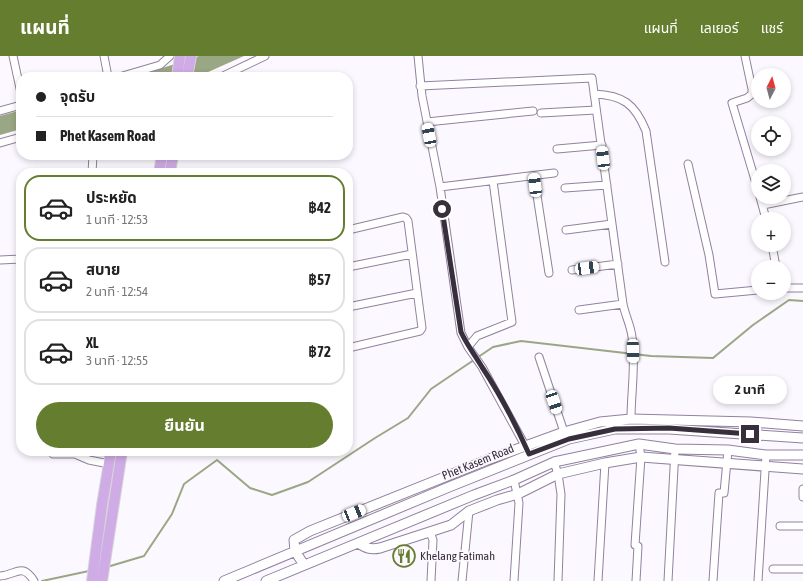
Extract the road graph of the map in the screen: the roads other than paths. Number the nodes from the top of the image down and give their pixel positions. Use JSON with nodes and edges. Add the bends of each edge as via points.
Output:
{"nodes":[{"id":1,"x":13,"y":56,"type":"edge"},
{"id":2,"x":104,"y":56,"type":"edge"},
{"id":3,"x":170,"y":56,"type":"edge"},
{"id":4,"x":180,"y":56,"type":"edge"},
{"id":5,"x":191,"y":56,"type":"edge"},
{"id":6,"x":265,"y":56,"type":"edge"},
{"id":7,"x":418,"y":56,"type":"edge"},
{"id":8,"x":745,"y":56,"type":"edge"},
{"id":9,"x":16,"y":72,"type":"edge"},
{"id":10,"x":107,"y":72,"type":"edge"},
{"id":11,"x":137,"y":72,"type":"edge"},
{"id":12,"x":178,"y":72,"type":"edge"},
{"id":13,"x":188,"y":72,"type":"edge"},
{"id":14,"x":231,"y":72,"type":"edge"},
{"id":15,"x":420,"y":86,"type":"junction"},
{"id":16,"x":594,"y":94,"type":"junction"},
{"id":17,"x":16,"y":106,"type":"edge"},
{"id":18,"x":596,"y":110,"type":"junction"},
{"id":19,"x":0,"y":111,"type":"edge"},
{"id":20,"x":427,"y":122,"type":"junction"},
{"id":21,"x":16,"y":139,"type":"edge"},
{"id":22,"x":0,"y":143,"type":"edge"},
{"id":23,"x":602,"y":145,"type":"junction"},
{"id":24,"x":557,"y":149,"type":"dead end"},
{"id":25,"x":688,"y":164,"type":"dead end"},
{"id":26,"x":751,"y":167,"type":"edge"},
{"id":27,"x":554,"y":173,"type":"dead end"},
{"id":28,"x":534,"y":176,"type":"junction"},
{"id":29,"x":493,"y":181,"type":"junction"},
{"id":30,"x":606,"y":185,"type":"junction"},
{"id":31,"x":440,"y":187,"type":"junction"},
{"id":32,"x":565,"y":188,"type":"dead end"},
{"id":33,"x":803,"y":197,"type":"edge"},
{"id":34,"x":763,"y":205,"type":"joint"},
{"id":35,"x":764,"y":212,"type":"edge"},
{"id":36,"x":612,"y":224,"type":"junction"},
{"id":37,"x":353,"y":229,"type":"edge"},
{"id":38,"x":566,"y":230,"type":"dead end"},
{"id":39,"x":412,"y":254,"type":"junction"},
{"id":40,"x":16,"y":259,"type":"edge"},
{"id":41,"x":0,"y":260,"type":"edge"},
{"id":42,"x":665,"y":262,"type":"dead end"},
{"id":43,"x":618,"y":264,"type":"junction"},
{"id":44,"x":353,"y":266,"type":"edge"},
{"id":45,"x":572,"y":270,"type":"dead end"},
{"id":46,"x":549,"y":273,"type":"dead end"},
{"id":47,"x":791,"y":288,"type":"edge"},
{"id":48,"x":803,"y":288,"type":"edge"},
{"id":49,"x":751,"y":291,"type":"edge"},
{"id":50,"x":417,"y":293,"type":"junction"},
{"id":51,"x":623,"y":304,"type":"junction"},
{"id":52,"x":353,"y":306,"type":"edge"},
{"id":53,"x":579,"y":310,"type":"dead end"},
{"id":54,"x":353,"y":347,"type":"edge"},
{"id":55,"x":468,"y":347,"type":"junction"},
{"id":56,"x":539,"y":357,"type":"dead end"},
{"id":57,"x":631,"y":419,"type":"junction"},
{"id":58,"x":669,"y":424,"type":"junction"},
{"id":59,"x":803,"y":426,"type":"edge"},
{"id":60,"x":564,"y":432,"type":"junction"},
{"id":61,"x":803,"y":438,"type":"edge"},
{"id":62,"x":640,"y":444,"type":"junction"},
{"id":63,"x":676,"y":448,"type":"junction"},
{"id":64,"x":728,"y":450,"type":"junction"},
{"id":65,"x":528,"y":451,"type":"junction"},
{"id":66,"x":766,"y":455,"type":"junction"},
{"id":67,"x":80,"y":456,"type":"edge"},
{"id":68,"x":111,"y":456,"type":"edge"},
{"id":69,"x":121,"y":456,"type":"edge"},
{"id":70,"x":803,"y":456,"type":"edge"},
{"id":71,"x":642,"y":457,"type":"junction"},
{"id":72,"x":675,"y":459,"type":"junction"},
{"id":73,"x":554,"y":462,"type":"junction"},
{"id":74,"x":605,"y":463,"type":"junction"},
{"id":75,"x":109,"y":464,"type":"junction"},
{"id":76,"x":727,"y":464,"type":"junction"},
{"id":77,"x":765,"y":467,"type":"junction"},
{"id":78,"x":803,"y":469,"type":"edge"},
{"id":79,"x":558,"y":474,"type":"junction"},
{"id":80,"x":514,"y":480,"type":"junction"},
{"id":81,"x":803,"y":489,"type":"edge"},
{"id":82,"x":474,"y":494,"type":"junction"},
{"id":83,"x":518,"y":494,"type":"junction"},
{"id":84,"x":803,"y":497,"type":"edge"},
{"id":85,"x":478,"y":508,"type":"junction"},
{"id":86,"x":469,"y":511,"type":"junction"},
{"id":87,"x":780,"y":526,"type":"dead end"},
{"id":88,"x":803,"y":526,"type":"edge"},
{"id":89,"x":430,"y":532,"type":"junction"},
{"id":90,"x":358,"y":543,"type":"junction"},
{"id":91,"x":295,"y":551,"type":"junction"},
{"id":92,"x":304,"y":565,"type":"junction"},
{"id":93,"x":773,"y":569,"type":"dead end"},
{"id":94,"x":803,"y":569,"type":"edge"},
{"id":95,"x":0,"y":576,"type":"edge"},
{"id":96,"x":34,"y":581,"type":"edge"},
{"id":97,"x":92,"y":581,"type":"edge"},
{"id":98,"x":102,"y":581,"type":"edge"},
{"id":99,"x":224,"y":581,"type":"edge"},
{"id":100,"x":266,"y":581,"type":"edge"},
{"id":101,"x":431,"y":581,"type":"edge"},
{"id":102,"x":462,"y":581,"type":"edge"},
{"id":103,"x":514,"y":581,"type":"edge"},
{"id":104,"x":558,"y":581,"type":"edge"},
{"id":105,"x":598,"y":581,"type":"edge"},
{"id":106,"x":636,"y":581,"type":"edge"},
{"id":107,"x":668,"y":581,"type":"edge"},
{"id":108,"x":713,"y":581,"type":"edge"},
{"id":109,"x":758,"y":581,"type":"edge"}],
"edges":[{"from":1,"to":9,"type":"street"},
{"from":2,"to":10,"type":"street"},
{"from":3,"to":11,"type":"street","via":[[160,65]]},
{"from":4,"to":12,"type":"main road"},
{"from":5,"to":13,"type":"main road"},
{"from":6,"to":14,"type":"street"},
{"from":7,"to":15,"type":"street"},
{"from":8,"to":26,"type":"street","via":[[752,94],[732,103]]},
{"from":15,"to":16,"type":"street","via":[[592,78]]},
{"from":15,"to":20,"type":"street"},
{"from":16,"to":18,"type":"street"},
{"from":16,"to":42,"type":"street","via":[[607,94],[622,99],[632,108],[646,131]]},
{"from":17,"to":19,"type":"street"},
{"from":18,"to":20,"type":"street","via":[[537,112]]},
{"from":18,"to":23,"type":"street"},
{"from":20,"to":31,"type":"street"},
{"from":21,"to":22,"type":"street"},
{"from":23,"to":24,"type":"street"},
{"from":23,"to":30,"type":"street"},
{"from":25,"to":49,"type":"street","via":[[715,294]]},
{"from":27,"to":28,"type":"street"},
{"from":28,"to":29,"type":"street"},
{"from":28,"to":46,"type":"street"},
{"from":29,"to":31,"type":"street"},
{"from":29,"to":55,"type":"street","via":[[512,322],[478,336]]},
{"from":30,"to":32,"type":"street"},
{"from":30,"to":36,"type":"street"},
{"from":31,"to":55,"type":"street","via":[[461,332]]},
{"from":33,"to":34,"type":"street"},
{"from":34,"to":35,"type":"street"},
{"from":36,"to":38,"type":"street"},
{"from":36,"to":43,"type":"street"},
{"from":37,"to":39,"type":"street","via":[[406,218]]},
{"from":39,"to":44,"type":"street"},
{"from":39,"to":50,"type":"street"},
{"from":40,"to":41,"type":"street"},
{"from":43,"to":45,"type":"street"},
{"from":43,"to":51,"type":"street"},
{"from":47,"to":48,"type":"street"},
{"from":50,"to":52,"type":"street"},
{"from":50,"to":54,"type":"street","via":[[422,328],[420,331]]},
{"from":51,"to":53,"type":"street"},
{"from":51,"to":57,"type":"street","via":[[632,336]]},
{"from":55,"to":65,"type":"street","via":[[482,367]]},
{"from":56,"to":60,"type":"street"},
{"from":57,"to":58,"type":"main road"},
{"from":57,"to":60,"type":"main road","via":[[600,422]]},
{"from":58,"to":59,"type":"main road","via":[[751,422]]},
{"from":58,"to":61,"type":"main road","name":"Phet Kasem Road"},
{"from":58,"to":65,"type":"main road","name":"Phet Kasem Road","via":[[615,429]]},
{"from":60,"to":65,"type":"main road"},
{"from":62,"to":63,"type":"main road"},
{"from":62,"to":71,"type":"street"},
{"from":62,"to":73,"type":"main road"},
{"from":63,"to":64,"type":"main road"},
{"from":63,"to":72,"type":"street"},
{"from":64,"to":66,"type":"main road"},
{"from":64,"to":76,"type":"street"},
{"from":65,"to":91,"type":"main road","name":"Phet Kasem Road"},
{"from":65,"to":91,"type":"main road","via":[[487,460],[310,531],[294,540]]},
{"from":66,"to":70,"type":"main road"},
{"from":66,"to":77,"type":"street"},
{"from":67,"to":75,"type":"street"},
{"from":68,"to":75,"type":"main road"},
{"from":69,"to":98,"type":"main road"},
{"from":71,"to":72,"type":"main road"},
{"from":71,"to":74,"type":"main road"},
{"from":71,"to":106,"type":"street","via":[[635,545],[638,546]]},
{"from":72,"to":76,"type":"main road"},
{"from":72,"to":107,"type":"street"},
{"from":73,"to":79,"type":"street"},
{"from":73,"to":80,"type":"main road"},
{"from":74,"to":79,"type":"main road"},
{"from":74,"to":105,"type":"street"},
{"from":75,"to":97,"type":"main road"},
{"from":76,"to":77,"type":"main road"},
{"from":76,"to":108,"type":"street","via":[[724,493],[719,493]]},
{"from":77,"to":78,"type":"main road"},
{"from":77,"to":109,"type":"street"},
{"from":79,"to":83,"type":"main road"},
{"from":79,"to":104,"type":"street","via":[[561,494]]},
{"from":80,"to":82,"type":"main road"},
{"from":80,"to":83,"type":"street"},
{"from":81,"to":84,"type":"street"},
{"from":82,"to":85,"type":"street"},
{"from":82,"to":90,"type":"main road"},
{"from":83,"to":85,"type":"main road"},
{"from":83,"to":103,"type":"street"},
{"from":85,"to":86,"type":"main road"},
{"from":86,"to":89,"type":"main road","via":[[451,525]]},
{"from":86,"to":102,"type":"street"},
{"from":87,"to":88,"type":"street"},
{"from":89,"to":90,"type":"main road","via":[[371,550]]},
{"from":89,"to":101,"type":"street","via":[[433,540]]},
{"from":90,"to":92,"type":"main road"},
{"from":91,"to":92,"type":"main road"},
{"from":91,"to":99,"type":"main road","name":"Phet Kasem Road"},
{"from":92,"to":100,"type":"main road"},
{"from":93,"to":94,"type":"street"},
{"from":95,"to":96,"type":"street","via":[[23,571],[29,573]]}]}
